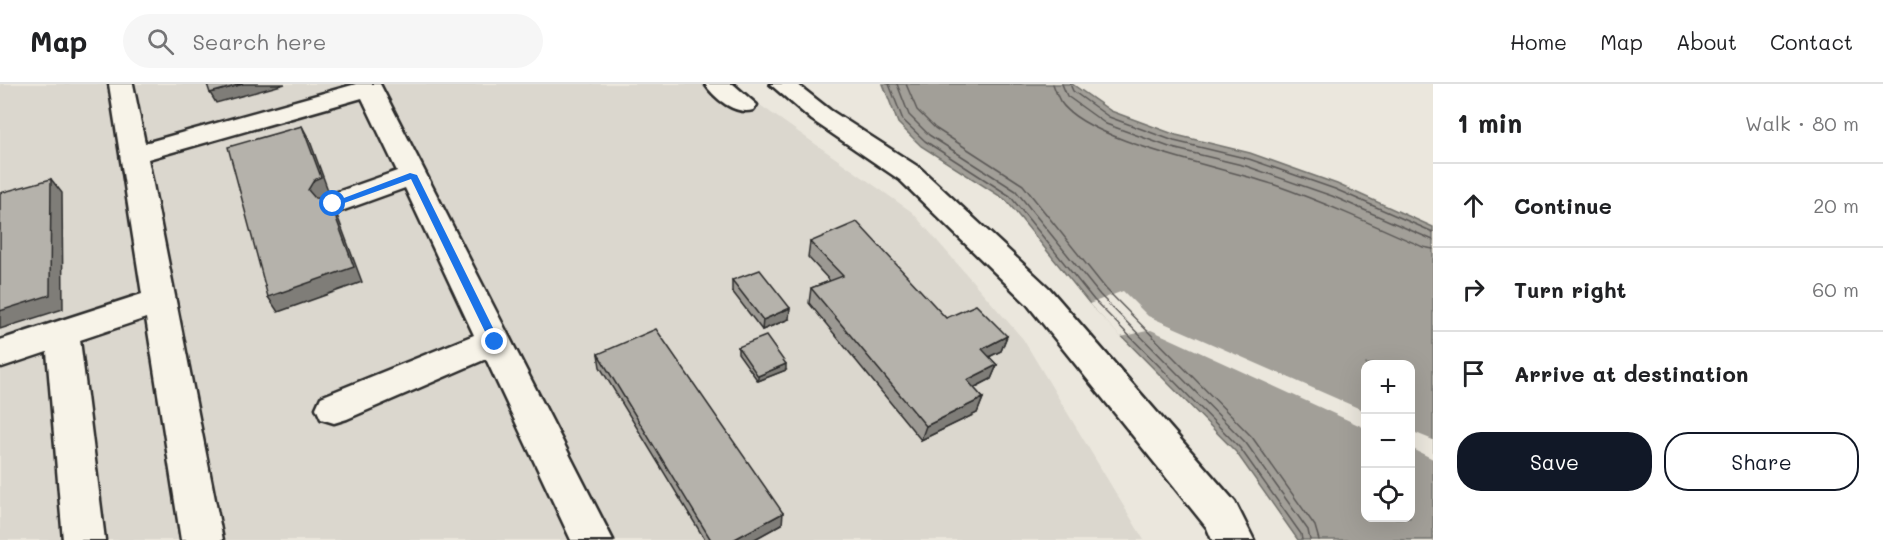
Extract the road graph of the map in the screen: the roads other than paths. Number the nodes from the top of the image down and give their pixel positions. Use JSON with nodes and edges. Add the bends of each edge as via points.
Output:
{"nodes":[{"id":1,"x":121,"y":84,"type":"edge"},
{"id":2,"x":717,"y":84,"type":"edge"},
{"id":3,"x":782,"y":84,"type":"edge"},
{"id":4,"x":369,"y":86,"type":"edge"},
{"id":5,"x":744,"y":105,"type":"dead end"},
{"id":6,"x":133,"y":155,"type":"junction"},
{"id":7,"x":413,"y":175,"type":"junction"},
{"id":8,"x":333,"y":204,"type":"edge"},
{"id":9,"x":159,"y":301,"type":"junction"},
{"id":10,"x":62,"y":333,"type":"junction"},
{"id":11,"x":495,"y":342,"type":"junction"},
{"id":12,"x":2,"y":353,"type":"dead end"},
{"id":13,"x":334,"y":408,"type":"dead end"},
{"id":14,"x":84,"y":540,"type":"edge"},
{"id":15,"x":202,"y":540,"type":"edge"},
{"id":16,"x":592,"y":540,"type":"edge"},
{"id":17,"x":1233,"y":540,"type":"edge"}],
"edges":[{"from":1,"to":6,"type":"street"},
{"from":2,"to":5,"type":"street"},
{"from":3,"to":17,"type":"street","via":[[910,174],[1038,296],[1221,515]]},
{"from":4,"to":6,"type":"street"},
{"from":4,"to":7,"type":"street"},
{"from":6,"to":9,"type":"street"},
{"from":7,"to":8,"type":"street"},
{"from":7,"to":11,"type":"street"},
{"from":9,"to":10,"type":"street"},
{"from":9,"to":15,"type":"street"},
{"from":10,"to":12,"type":"street"},
{"from":10,"to":14,"type":"street"},
{"from":11,"to":13,"type":"street"},
{"from":11,"to":16,"type":"street"}]}
